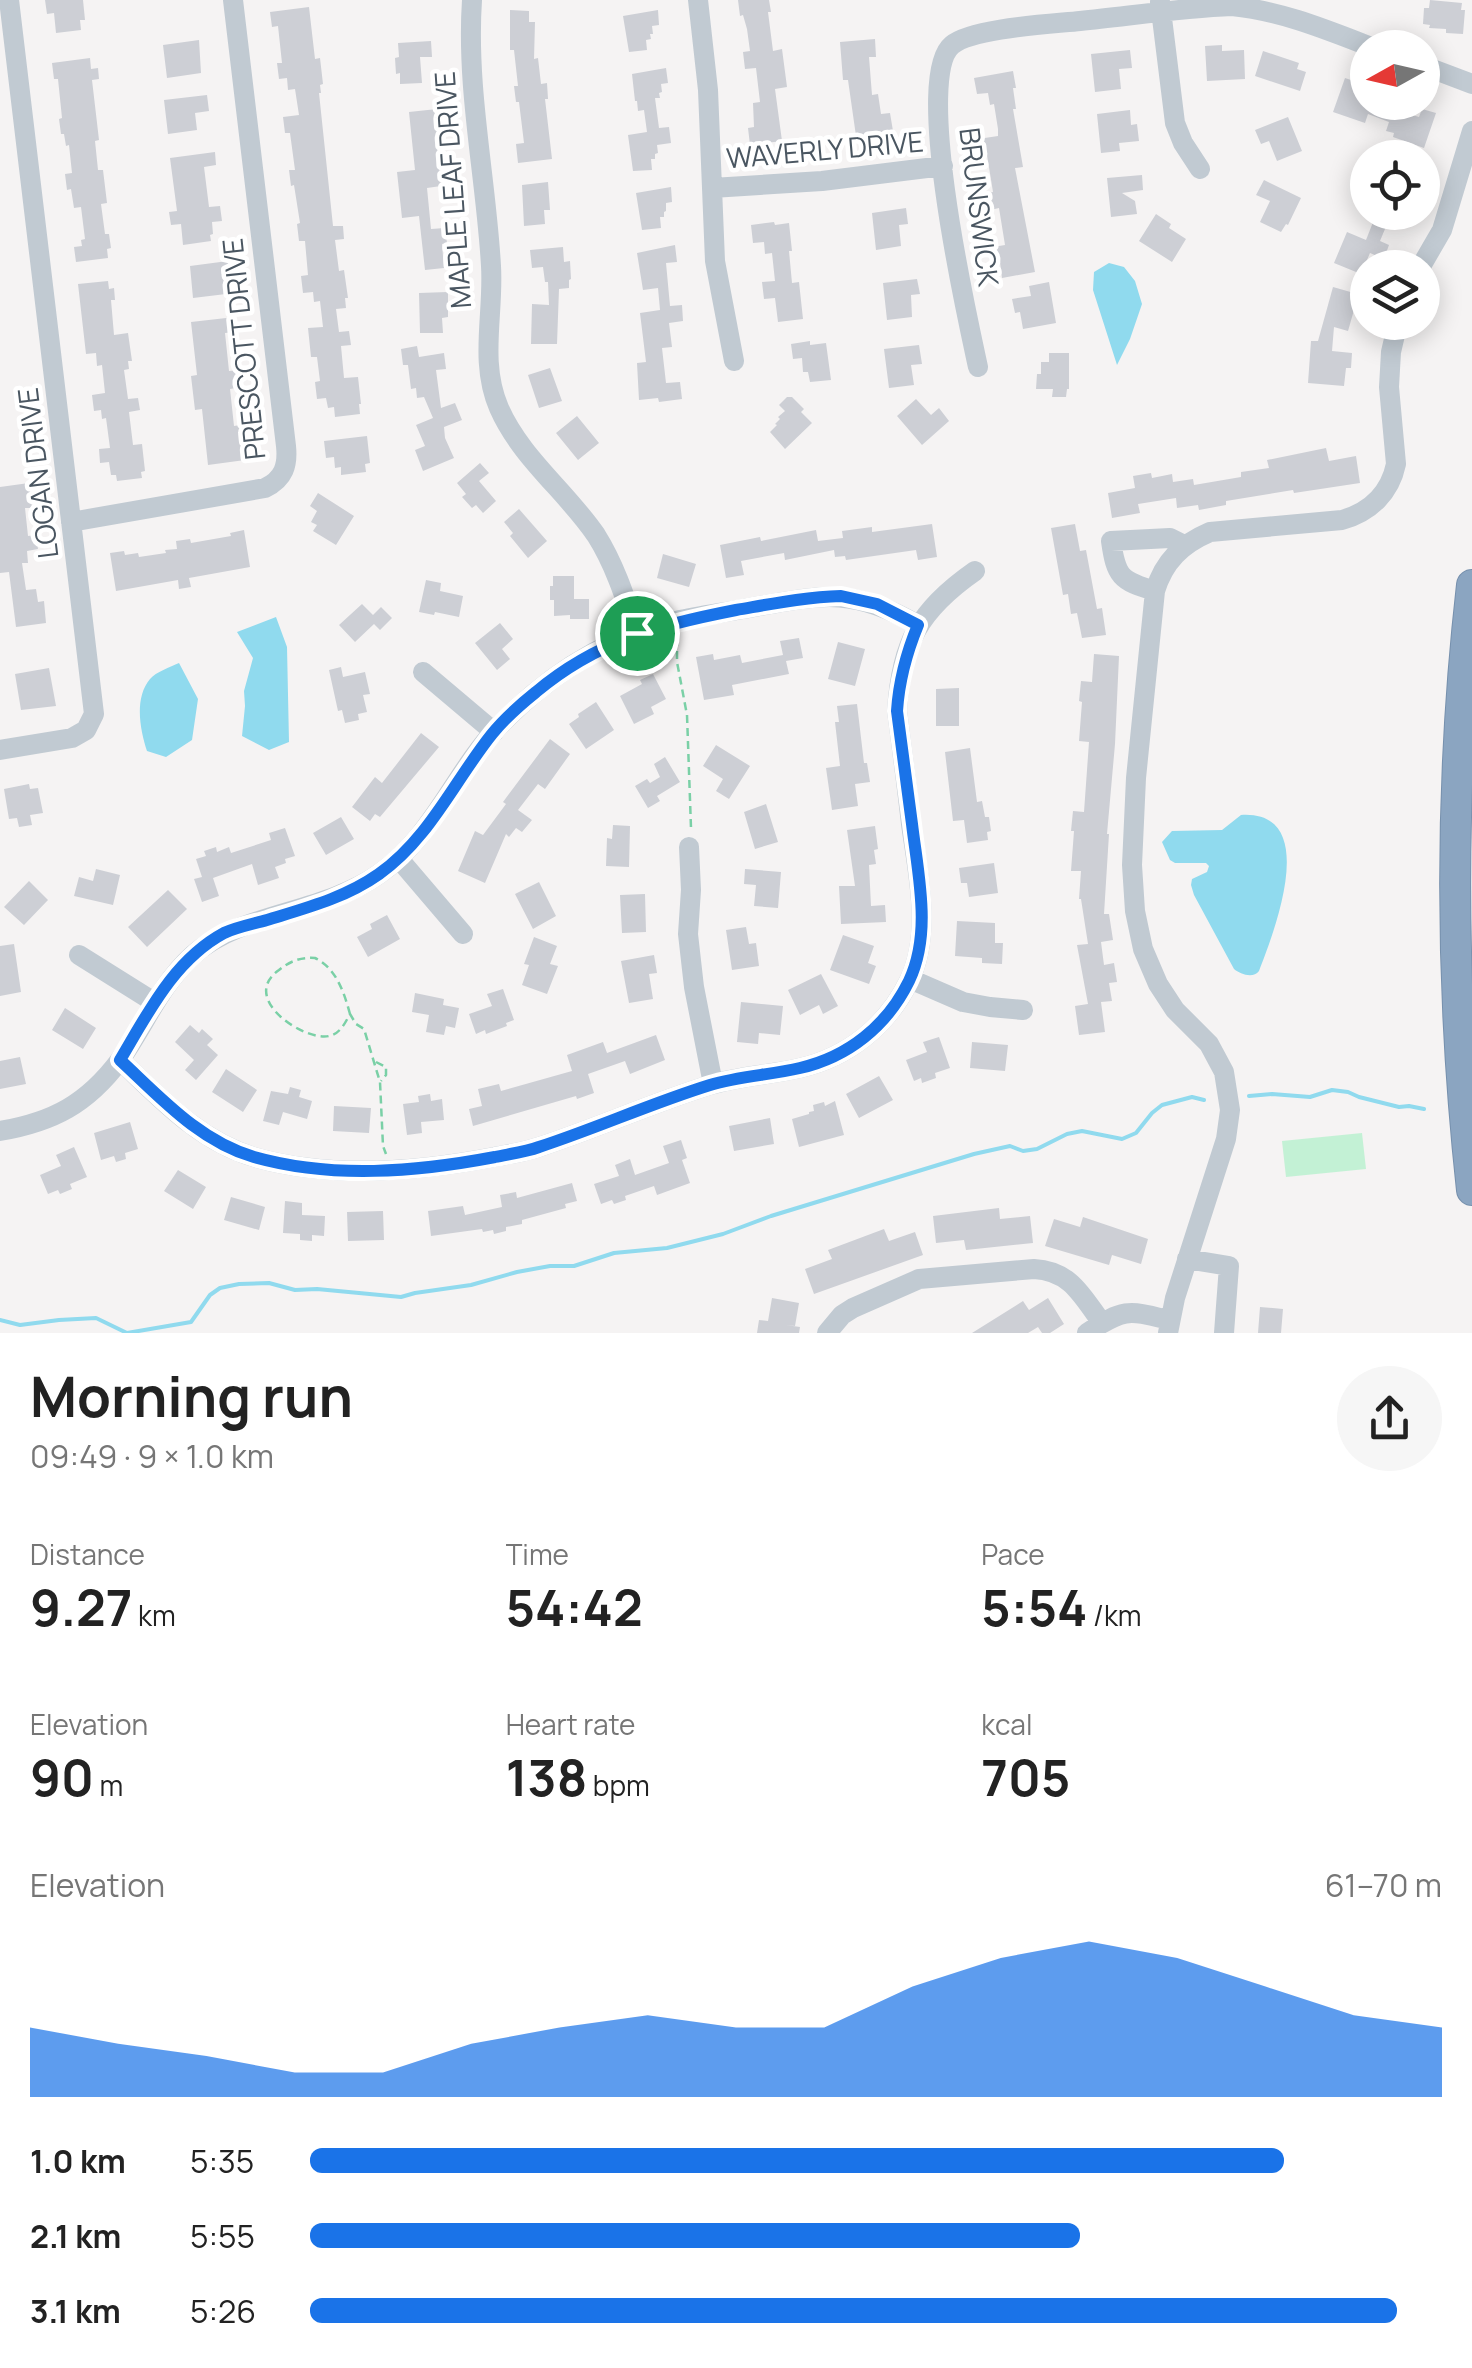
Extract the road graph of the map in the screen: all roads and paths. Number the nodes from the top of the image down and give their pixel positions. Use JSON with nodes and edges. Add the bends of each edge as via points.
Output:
{"nodes":[{"id":1,"x":8,"y":0,"type":"edge"},
{"id":2,"x":232,"y":0,"type":"edge"},
{"id":3,"x":472,"y":0,"type":"edge"},
{"id":4,"x":698,"y":0,"type":"edge"},
{"id":5,"x":1160,"y":6,"type":"edge"},
{"id":6,"x":1350,"y":39,"type":"edge"},
{"id":7,"x":1440,"y":72,"type":"edge"},
{"id":8,"x":1472,"y":84,"type":"edge"},
{"id":9,"x":1472,"y":131,"type":"edge"},
{"id":10,"x":942,"y":166,"type":"junction"},
{"id":11,"x":1200,"y":169,"type":"dead end"},
{"id":12,"x":712,"y":188,"type":"junction"},
{"id":13,"x":1430,"y":250,"type":"edge"},
{"id":14,"x":1394,"y":340,"type":"edge"},
{"id":15,"x":734,"y":362,"type":"dead end"},
{"id":16,"x":978,"y":367,"type":"dead end"},
{"id":17,"x":71,"y":522,"type":"junction"},
{"id":18,"x":1184,"y":545,"type":"junction"},
{"id":19,"x":975,"y":571,"type":"dead end"},
{"id":20,"x":1472,"y":585,"type":"edge"},
{"id":21,"x":1155,"y":591,"type":"junction"},
{"id":22,"x":674,"y":622,"type":"junction"},
{"id":23,"x":918,"y":625,"type":"junction"},
{"id":24,"x":637,"y":633,"type":"junction"},
{"id":25,"x":423,"y":672,"type":"dead end"},
{"id":26,"x":494,"y":732,"type":"junction"},
{"id":27,"x":0,"y":750,"type":"edge"},
{"id":28,"x":688,"y":847,"type":"joint"},
{"id":29,"x":399,"y":859,"type":"junction"},
{"id":30,"x":463,"y":934,"type":"dead end"},
{"id":31,"x":79,"y":955,"type":"dead end"},
{"id":32,"x":910,"y":979,"type":"junction"},
{"id":33,"x":154,"y":1002,"type":"junction"},
{"id":34,"x":1023,"y":1010,"type":"dead end"},
{"id":35,"x":350,"y":1014,"type":"junction"},
{"id":36,"x":120,"y":1060,"type":"junction"},
{"id":37,"x":373,"y":1062,"type":"junction"},
{"id":38,"x":380,"y":1082,"type":"junction"},
{"id":39,"x":713,"y":1084,"type":"junction"},
{"id":40,"x":0,"y":1131,"type":"edge"},
{"id":41,"x":388,"y":1170,"type":"junction"},
{"id":42,"x":1472,"y":1190,"type":"edge"},
{"id":43,"x":1187,"y":1259,"type":"junction"},
{"id":44,"x":1169,"y":1326,"type":"edge"},
{"id":45,"x":1094,"y":1328,"type":"edge"},
{"id":46,"x":827,"y":1333,"type":"edge"},
{"id":47,"x":1224,"y":1333,"type":"edge"}],
"edges":[{"from":1,"to":17,"type":"street","name":"LOGAN DRIVE"},
{"from":2,"to":17,"type":"street","name":"PRESCOTT DRIVE","via":[[286,468],[266,488]]},
{"from":3,"to":24,"type":"street","name":"MAPLE LEAF DRIVE","via":[[472,84],[492,274],[492,391],[518,441],[602,545]]},
{"from":4,"to":12,"type":"street"},
{"from":5,"to":6,"type":"street","via":[[1261,9]]},
{"from":5,"to":10,"type":"street","name":"BRUNSWICK","via":[[972,36],[952,45],[939,70]]},
{"from":5,"to":11,"type":"street","via":[[1175,123]]},
{"from":7,"to":8,"type":"street"},
{"from":9,"to":13,"type":"street"},
{"from":10,"to":12,"type":"street","name":"WAVERLY DRIVE"},
{"from":10,"to":16,"type":"street","name":"BRUNSWICK"},
{"from":12,"to":15,"type":"street","via":[[715,261]]},
{"from":14,"to":18,"type":"street","via":[[1389,387],[1396,464],[1378,500],[1342,520],[1226,529]]},
{"from":17,"to":27,"type":"street","name":"LOGAN DRIVE","via":[[92,722],[72,738]]},
{"from":18,"to":21,"type":"street"},
{"from":18,"to":21,"type":"street","via":[[1170,538],[1111,541],[1124,580]]},
{"from":19,"to":23,"type":"street"},
{"from":20,"to":42,"type":"highway","via":[[1454,867]]},
{"from":21,"to":43,"type":"street","via":[[1136,778],[1135,911],[1158,984],[1224,1072],[1230,1110]]},
{"from":22,"to":23,"type":"street","via":[[841,596],[877,604]]},
{"from":22,"to":24,"type":"street"},
{"from":22,"to":28,"type":"path","via":[[687,716]]},
{"from":23,"to":32,"type":"street","via":[[898,682],[897,711],[921,897],[922,929]]},
{"from":24,"to":26,"type":"street","via":[[559,672]]},
{"from":25,"to":26,"type":"street"},
{"from":26,"to":29,"type":"street"},
{"from":28,"to":39,"type":"street","via":[[690,952]]},
{"from":29,"to":30,"type":"street"},
{"from":29,"to":33,"type":"street","via":[[339,896],[226,932],[196,952]]},
{"from":31,"to":33,"type":"street"},
{"from":32,"to":34,"type":"street","via":[[963,1002]]},
{"from":32,"to":39,"type":"street","via":[[878,1027],[852,1047],[801,1068]]},
{"from":33,"to":36,"type":"street"},
{"from":35,"to":35,"type":"path","via":[[343,1028],[316,1036],[271,1007],[266,984],[296,959],[315,958],[330,968]]},
{"from":35,"to":37,"type":"path","via":[[364,1029]]},
{"from":36,"to":40,"type":"street","via":[[73,1107]]},
{"from":36,"to":41,"type":"street","via":[[220,1143],[252,1156],[326,1169]]},
{"from":37,"to":38,"type":"path"},
{"from":37,"to":38,"type":"path","via":[[386,1067]]},
{"from":38,"to":41,"type":"path"},
{"from":39,"to":41,"type":"street","via":[[535,1148],[449,1166]]},
{"from":43,"to":44,"type":"street"},
{"from":43,"to":47,"type":"street","via":[[1228,1266]]},
{"from":44,"to":45,"type":"street","via":[[1134,1312]]},
{"from":45,"to":46,"type":"street","via":[[1077,1289],[1034,1269],[919,1279],[853,1308]]}]}
